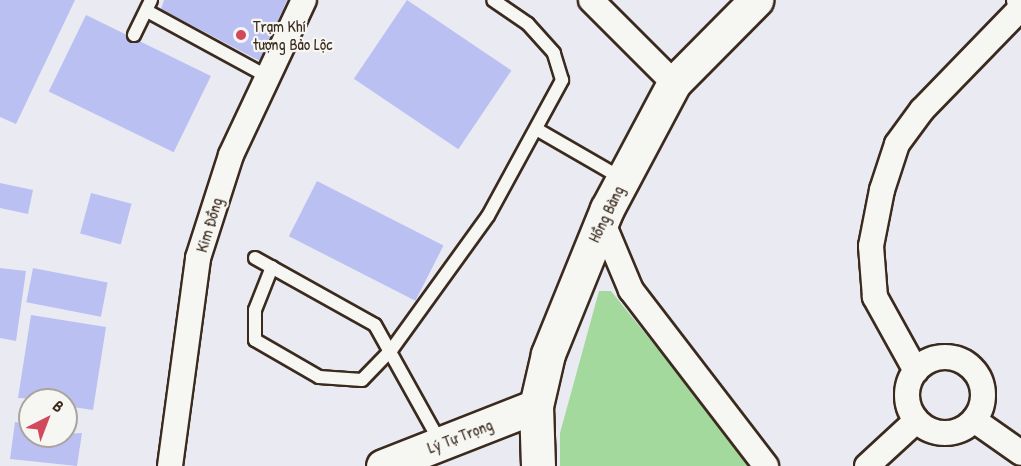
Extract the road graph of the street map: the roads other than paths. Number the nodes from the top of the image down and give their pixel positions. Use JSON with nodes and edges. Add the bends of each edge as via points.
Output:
{"nodes":[{"id":1,"x":304,"y":0,"type":"edge"},
{"id":2,"x":493,"y":0,"type":"edge"},
{"id":3,"x":591,"y":0,"type":"edge"},
{"id":4,"x":756,"y":0,"type":"edge"},
{"id":5,"x":1019,"y":0,"type":"edge"},
{"id":6,"x":149,"y":6,"type":"edge"},
{"id":7,"x":134,"y":35,"type":"dead end"},
{"id":8,"x":266,"y":76,"type":"junction"},
{"id":9,"x":674,"y":83,"type":"junction"},
{"id":10,"x":538,"y":130,"type":"junction"},
{"id":11,"x":623,"y":179,"type":"junction"},
{"id":12,"x":602,"y":221,"type":"junction"},
{"id":13,"x":255,"y":258,"type":"dead end"},
{"id":14,"x":272,"y":267,"type":"junction"},
{"id":15,"x":392,"y":349,"type":"junction"},
{"id":16,"x":916,"y":371,"type":"junction"},
{"id":17,"x":536,"y":406,"type":"junction"},
{"id":18,"x":974,"y":420,"type":"junction"},
{"id":19,"x":916,"y":421,"type":"junction"},
{"id":20,"x":441,"y":443,"type":"junction"},
{"id":21,"x":1021,"y":453,"type":"edge"},
{"id":22,"x":170,"y":466,"type":"edge"},
{"id":23,"x":383,"y":466,"type":"edge"},
{"id":24,"x":538,"y":466,"type":"edge"},
{"id":25,"x":766,"y":466,"type":"edge"},
{"id":26,"x":867,"y":466,"type":"edge"}],
"edges":[{"from":1,"to":8,"type":"street","name":"Kim Đồng"},
{"from":2,"to":10,"type":"lane","via":[[554,52],[562,80]]},
{"from":3,"to":9,"type":"street"},
{"from":4,"to":9,"type":"street","name":"Hồng Bàng"},
{"from":5,"to":16,"type":"street","via":[[1021,8],[922,110],[897,144],[882,190],[871,246],[875,297]]},
{"from":6,"to":7,"type":"lane"},
{"from":6,"to":8,"type":"lane"},
{"from":8,"to":22,"type":"street","name":"Kim Đồng","via":[[231,155],[198,258]]},
{"from":9,"to":11,"type":"street","name":"Hồng Bàng"},
{"from":10,"to":11,"type":"lane"},
{"from":10,"to":15,"type":"lane","via":[[488,216]]},
{"from":11,"to":12,"type":"street","name":"Hồng Bàng"},
{"from":12,"to":17,"type":"street","name":"Hồng Bàng","via":[[548,354]]},
{"from":12,"to":25,"type":"street","via":[[631,290]]},
{"from":13,"to":14,"type":"lane"},
{"from":14,"to":15,"type":"lane","via":[[375,325]]},
{"from":14,"to":15,"type":"lane","via":[[255,310],[255,340],[319,377],[344,383],[362,380]]},
{"from":15,"to":20,"type":"lane"},
{"from":16,"to":18,"type":"street","via":[[944,357],[966,364],[983,397]]},
{"from":16,"to":19,"type":"street","via":[[907,398]]},
{"from":17,"to":20,"type":"street","name":"Lý Tự Trọng"},
{"from":17,"to":24,"type":"street","name":"Hồng Bàng"},
{"from":18,"to":19,"type":"street","via":[[951,433]]},
{"from":18,"to":21,"type":"street"},
{"from":19,"to":26,"type":"street"},
{"from":20,"to":23,"type":"street","name":"Lý Tự Trọng"}]}
